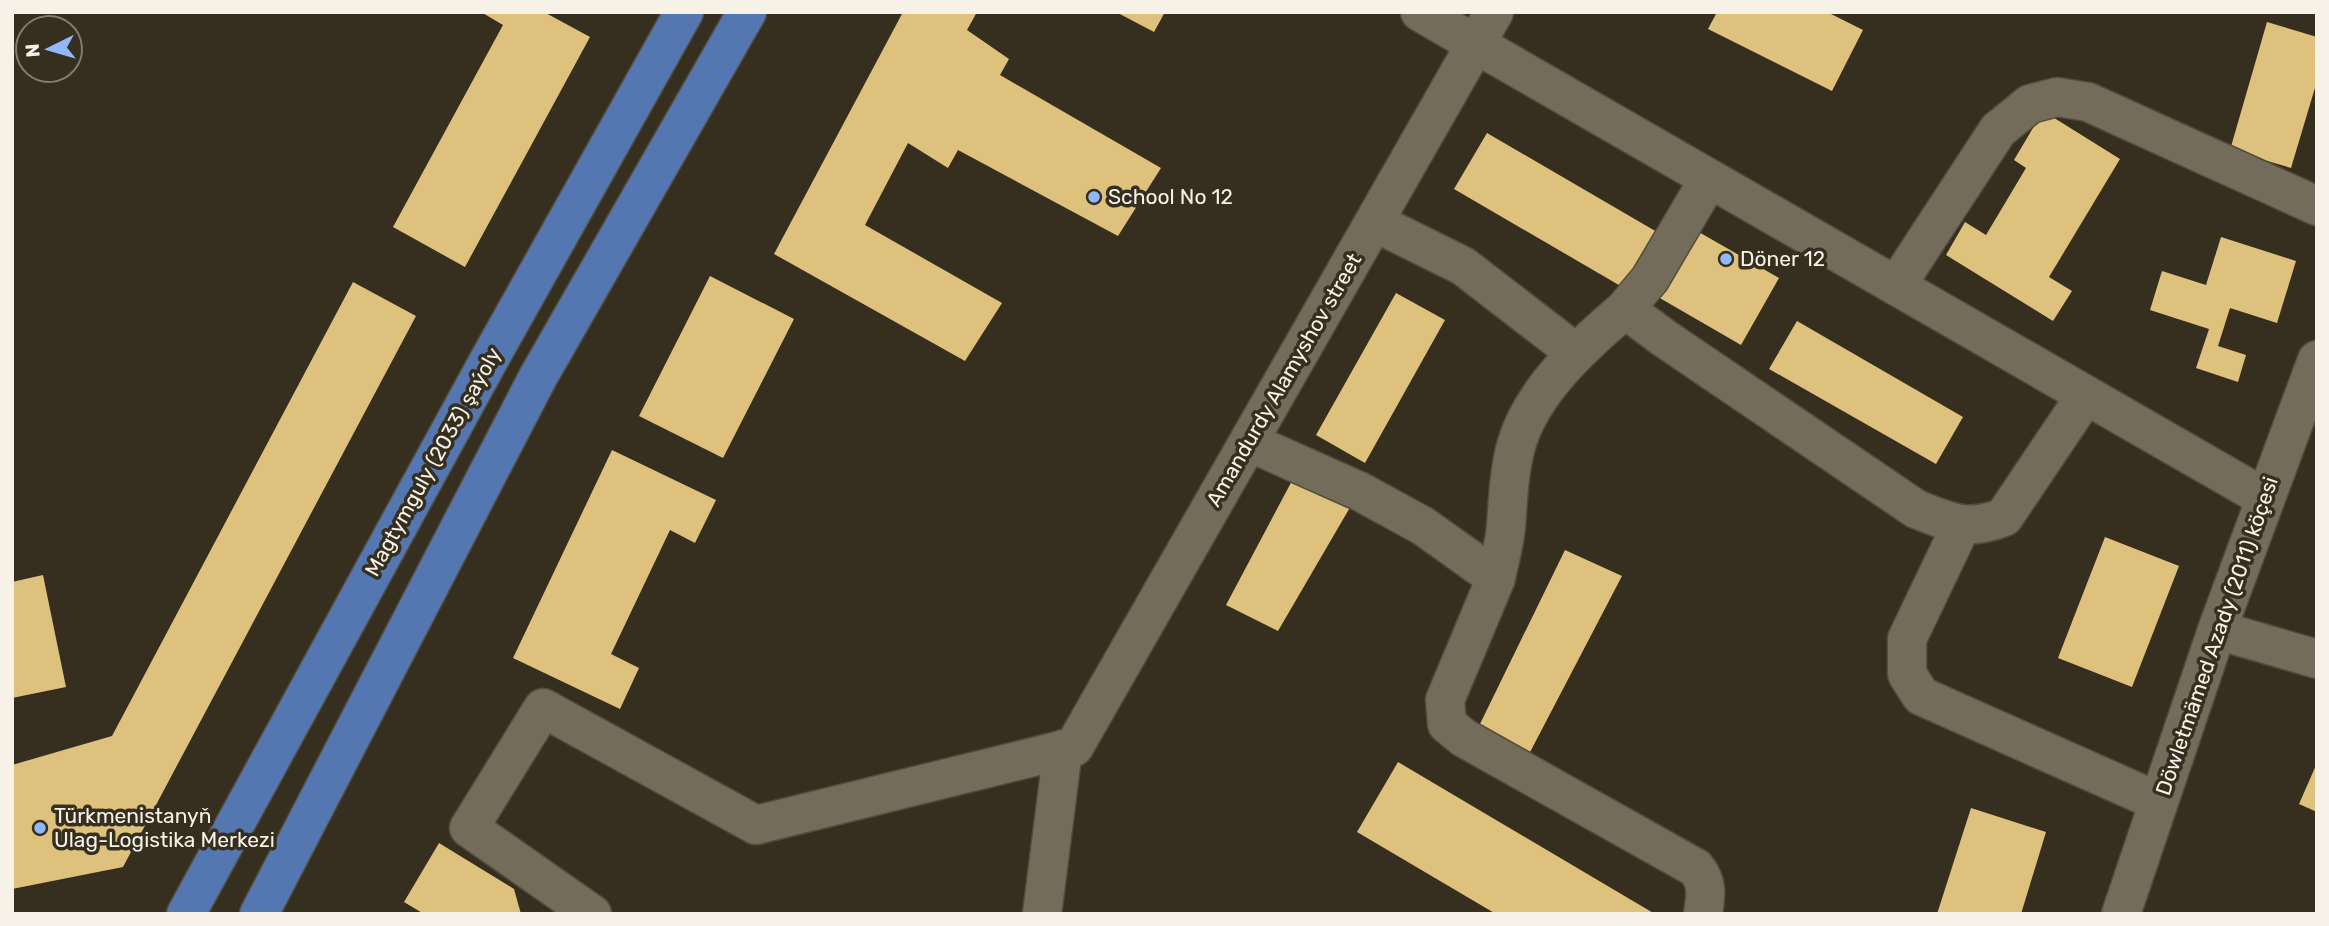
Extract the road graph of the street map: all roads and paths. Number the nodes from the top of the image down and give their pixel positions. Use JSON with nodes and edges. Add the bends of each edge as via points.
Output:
{"nodes":[{"id":1,"x":684,"y":12,"type":"edge"},
{"id":2,"x":747,"y":12,"type":"edge"},
{"id":3,"x":1420,"y":12,"type":"edge"},
{"id":4,"x":1485,"y":28,"type":"edge"},
{"id":5,"x":1709,"y":178,"type":"junction"},
{"id":6,"x":2317,"y":206,"type":"edge"},
{"id":7,"x":1374,"y":222,"type":"junction"},
{"id":8,"x":1896,"y":286,"type":"junction"},
{"id":9,"x":1625,"y":309,"type":"junction"},
{"id":10,"x":1576,"y":353,"type":"junction"},
{"id":11,"x":2317,"y":360,"type":"edge"},
{"id":12,"x":2086,"y":395,"type":"junction"},
{"id":13,"x":1249,"y":442,"type":"junction"},
{"id":14,"x":2265,"y":498,"type":"junction"},
{"id":15,"x":1961,"y":526,"type":"junction"},
{"id":16,"x":1496,"y":578,"type":"junction"},
{"id":17,"x":2217,"y":630,"type":"junction"},
{"id":18,"x":2317,"y":659,"type":"edge"},
{"id":19,"x":1068,"y":748,"type":"junction"},
{"id":20,"x":2159,"y":802,"type":"junction"},
{"id":21,"x":186,"y":914,"type":"edge"},
{"id":22,"x":259,"y":914,"type":"edge"},
{"id":23,"x":592,"y":914,"type":"edge"},
{"id":24,"x":1042,"y":914,"type":"edge"},
{"id":25,"x":1703,"y":914,"type":"edge"},
{"id":26,"x":2120,"y":914,"type":"edge"}],
"edges":[{"from":1,"to":21,"type":"main road","name":"Magtymguly (2033) şaýoly"},
{"from":2,"to":22,"type":"main road","via":[[538,377]]},
{"from":3,"to":4,"type":"street"},
{"from":4,"to":5,"type":"street"},
{"from":4,"to":7,"type":"street","name":"Amandurdy Alamyshov street"},
{"from":5,"to":8,"type":"street"},
{"from":5,"to":9,"type":"street","via":[[1650,279]]},
{"from":6,"to":8,"type":"street","via":[[2088,102],[2057,97],[2030,104],[1998,130]]},
{"from":7,"to":10,"type":"street","via":[[1462,266]]},
{"from":7,"to":13,"type":"street","name":"Amandurdy Alamyshov street"},
{"from":8,"to":12,"type":"street"},
{"from":9,"to":10,"type":"street"},
{"from":9,"to":15,"type":"street","via":[[1916,509]]},
{"from":10,"to":16,"type":"street","via":[[1529,416],[1517,443]]},
{"from":11,"to":14,"type":"street","name":"Döwletmämed Azady (2011) köçesi"},
{"from":12,"to":14,"type":"street"},
{"from":12,"to":15,"type":"street","via":[[2004,517]]},
{"from":13,"to":16,"type":"street","via":[[1359,491],[1423,526]]},
{"from":13,"to":19,"type":"street","name":"Amandurdy Alamyshov street"},
{"from":14,"to":17,"type":"street","name":"Döwletmämed Azady (2011) köçesi"},
{"from":15,"to":20,"type":"street","via":[[1907,639],[1907,674],[1921,696]]},
{"from":16,"to":25,"type":"street","via":[[1445,700],[1447,724],[1464,738],[1696,868],[1705,879]]},
{"from":17,"to":18,"type":"street"},
{"from":17,"to":20,"type":"street","name":"Döwletmämed Azady (2011) köçesi"},
{"from":19,"to":23,"type":"street","via":[[756,825],[543,708],[469,828]]},
{"from":19,"to":24,"type":"street"},
{"from":20,"to":26,"type":"street","name":"Döwletmämed Azady (2011) köçesi"}]}
